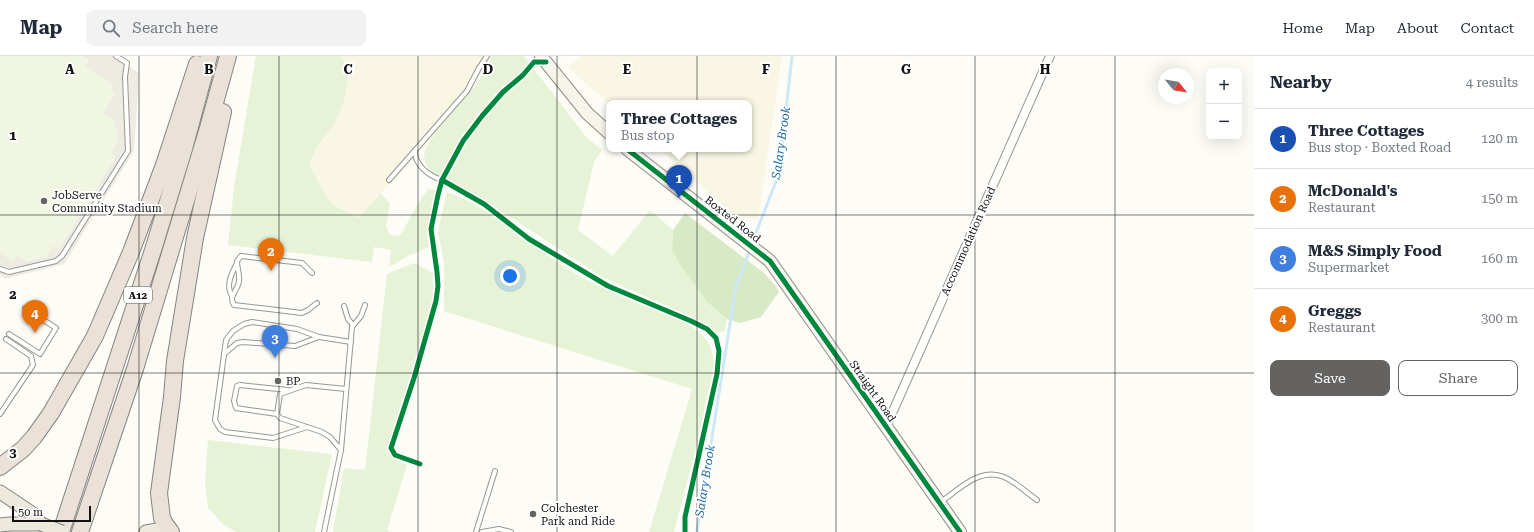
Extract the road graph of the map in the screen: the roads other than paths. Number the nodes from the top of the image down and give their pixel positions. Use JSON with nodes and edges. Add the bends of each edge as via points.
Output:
{"nodes":[{"id":1,"x":116,"y":56,"type":"edge"},
{"id":2,"x":199,"y":56,"type":"edge"},
{"id":3,"x":209,"y":56,"type":"edge"},
{"id":4,"x":228,"y":56,"type":"edge"},
{"id":5,"x":236,"y":56,"type":"edge"},
{"id":6,"x":487,"y":56,"type":"edge"},
{"id":7,"x":1050,"y":56,"type":"edge"},
{"id":8,"x":545,"y":59,"type":"edge"},
{"id":9,"x":606,"y":130,"type":"edge"},
{"id":10,"x":415,"y":150,"type":"junction"},
{"id":11,"x":631,"y":152,"type":"edge"},
{"id":12,"x":389,"y":180,"type":"dead end"},
{"id":13,"x":442,"y":180,"type":"dead end"},
{"id":14,"x":238,"y":261,"type":"junction"},
{"id":15,"x":770,"y":261,"type":"joint"},
{"id":16,"x":0,"y":269,"type":"edge"},
{"id":17,"x":312,"y":273,"type":"dead end"},
{"id":18,"x":232,"y":296,"type":"junction"},
{"id":19,"x":317,"y":303,"type":"dead end"},
{"id":20,"x":365,"y":305,"type":"dead end"},
{"id":21,"x":344,"y":306,"type":"dead end"},
{"id":22,"x":25,"y":308,"type":"dead end"},
{"id":23,"x":352,"y":326,"type":"junction"},
{"id":24,"x":9,"y":334,"type":"dead end"},
{"id":25,"x":319,"y":337,"type":"junction"},
{"id":26,"x":6,"y":339,"type":"dead end"},
{"id":27,"x":351,"y":342,"type":"junction"},
{"id":28,"x":224,"y":354,"type":"junction"},
{"id":29,"x":346,"y":389,"type":"junction"},
{"id":30,"x":294,"y":390,"type":"junction"},
{"id":31,"x":0,"y":414,"type":"edge"},
{"id":32,"x":277,"y":414,"type":"junction"},
{"id":33,"x":886,"y":427,"type":"junction"},
{"id":34,"x":307,"y":428,"type":"junction"},
{"id":35,"x":341,"y":450,"type":"junction"},
{"id":36,"x":0,"y":467,"type":"edge"},
{"id":37,"x":495,"y":471,"type":"dead end"},
{"id":38,"x":0,"y":492,"type":"edge"},
{"id":39,"x":1037,"y":500,"type":"dead end"},
{"id":40,"x":939,"y":503,"type":"junction"},
{"id":41,"x":41,"y":524,"type":"junction"},
{"id":42,"x":0,"y":525,"type":"edge"},
{"id":43,"x":61,"y":532,"type":"edge"},
{"id":44,"x":80,"y":532,"type":"edge"},
{"id":45,"x":146,"y":532,"type":"edge"},
{"id":46,"x":166,"y":532,"type":"edge"},
{"id":47,"x":171,"y":532,"type":"edge"},
{"id":48,"x":324,"y":532,"type":"edge"},
{"id":49,"x":476,"y":532,"type":"edge"},
{"id":50,"x":482,"y":532,"type":"edge"},
{"id":51,"x":511,"y":532,"type":"edge"},
{"id":52,"x":960,"y":532,"type":"edge"}],
"edges":[{"from":1,"to":16,"type":"lane","via":[[127,63],[125,77],[128,151],[62,256],[56,261],[9,272]]},
{"from":2,"to":36,"type":"highway","number":"A12","via":[[164,165],[132,252],[95,336],[38,431],[23,449]]},
{"from":3,"to":43,"type":"highway","number":"A12","via":[[153,250]]},
{"from":4,"to":44,"type":"highway","number":"A12","via":[[135,369]]},
{"from":5,"to":47,"type":"highway","via":[[195,238],[175,361],[172,404],[159,493],[162,518]]},
{"from":6,"to":10,"type":"lane","via":[[467,91]]},
{"from":7,"to":33,"type":"street","name":"Accommodation Road"},
{"from":8,"to":9,"type":"street","via":[[587,113]]},
{"from":10,"to":12,"type":"lane"},
{"from":10,"to":13,"type":"lane","via":[[414,155],[426,172]]},
{"from":11,"to":15,"type":"street","name":"Boxted Road"},
{"from":14,"to":17,"type":"lane","via":[[241,256],[248,256],[302,263]]},
{"from":14,"to":18,"type":"lane","via":[[239,281]]},
{"from":14,"to":18,"type":"lane","via":[[228,287]]},
{"from":15,"to":33,"type":"street","name":"Straight Road"},
{"from":18,"to":19,"type":"lane","via":[[231,301],[234,305],[302,313]]},
{"from":20,"to":23,"type":"lane","via":[[361,316]]},
{"from":21,"to":23,"type":"lane"},
{"from":22,"to":24,"type":"lane","via":[[56,328],[40,354]]},
{"from":23,"to":27,"type":"lane"},
{"from":25,"to":27,"type":"lane"},
{"from":25,"to":28,"type":"lane","via":[[295,346],[237,343]]},
{"from":25,"to":28,"type":"lane","via":[[297,330],[252,322],[233,331],[226,340]]},
{"from":26,"to":31,"type":"lane","via":[[30,356],[34,365]]},
{"from":27,"to":29,"type":"lane"},
{"from":28,"to":34,"type":"lane","via":[[215,420],[220,429],[225,432],[273,438]]},
{"from":29,"to":30,"type":"lane","via":[[306,385]]},
{"from":29,"to":35,"type":"lane"},
{"from":30,"to":32,"type":"lane","via":[[280,394]]},
{"from":30,"to":32,"type":"lane","via":[[237,386],[234,401],[236,408]]},
{"from":32,"to":34,"type":"lane","via":[[280,418]]},
{"from":33,"to":40,"type":"street","name":"Straight Road"},
{"from":34,"to":35,"type":"lane","via":[[316,428],[330,437]]},
{"from":35,"to":48,"type":"lane"},
{"from":37,"to":49,"type":"lane"},
{"from":38,"to":41,"type":"main road","via":[[33,514]]},
{"from":39,"to":40,"type":"lane","via":[[1003,477],[982,475]]},
{"from":40,"to":52,"type":"street","name":"Straight Road"},
{"from":41,"to":42,"type":"main road"},
{"from":41,"to":43,"type":"main road","bridge":true},
{"from":45,"to":46,"type":"main road"},
{"from":50,"to":51,"type":"lane","via":[[499,529]]}]}
